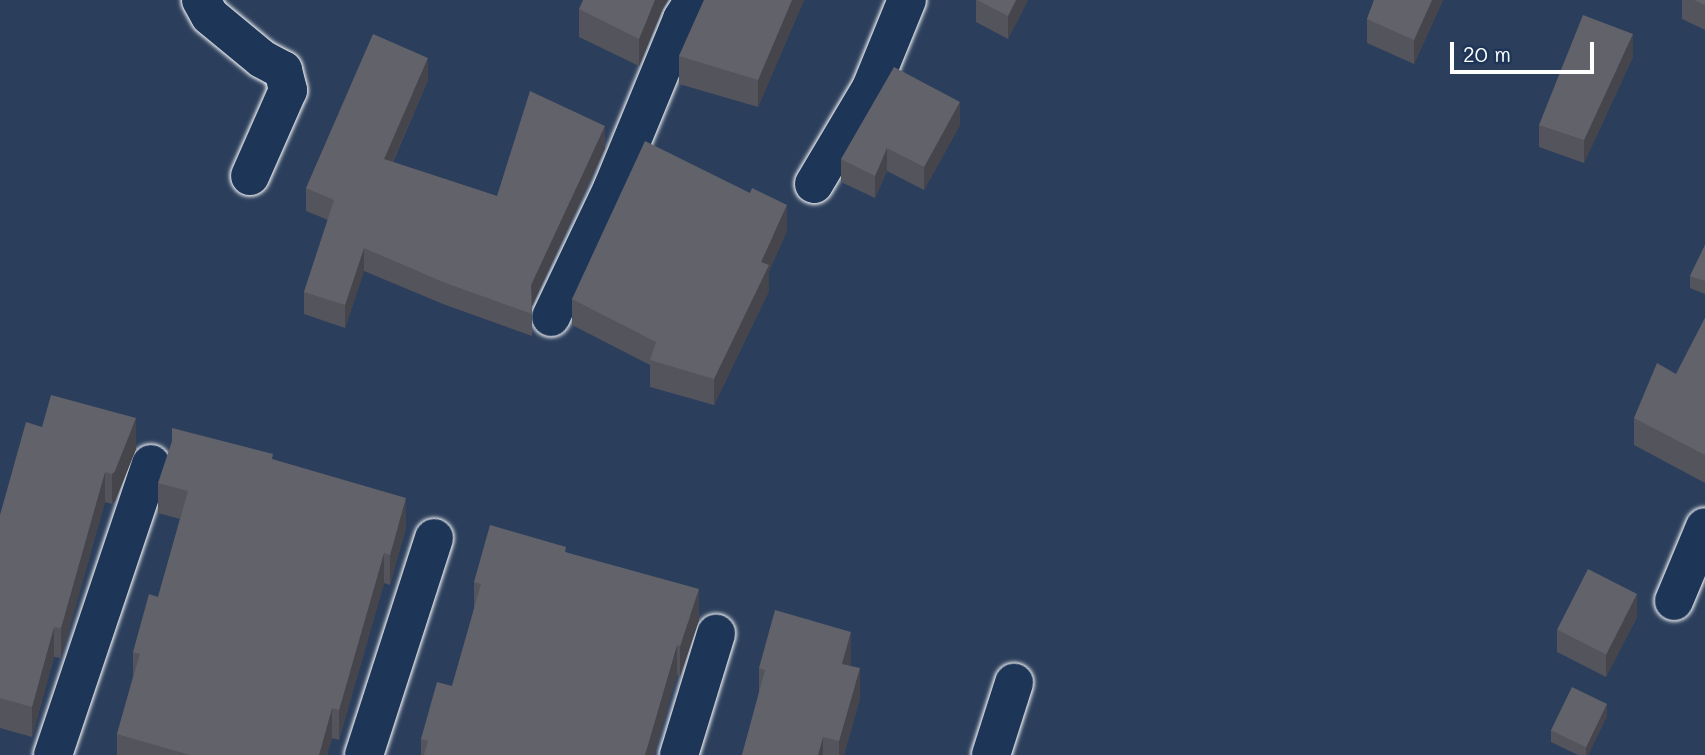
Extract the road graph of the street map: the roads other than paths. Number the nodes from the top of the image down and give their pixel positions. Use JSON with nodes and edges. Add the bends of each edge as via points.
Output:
{"nodes":[{"id":1,"x":201,"y":0,"type":"edge"},
{"id":2,"x":694,"y":0,"type":"edge"},
{"id":3,"x":907,"y":0,"type":"edge"},
{"id":4,"x":250,"y":176,"type":"dead end"},
{"id":5,"x":814,"y":184,"type":"dead end"},
{"id":6,"x":551,"y":317,"type":"dead end"},
{"id":7,"x":151,"y":464,"type":"dead end"},
{"id":8,"x":1705,"y":527,"type":"edge"},
{"id":9,"x":434,"y":538,"type":"dead end"},
{"id":10,"x":1674,"y":601,"type":"dead end"},
{"id":11,"x":716,"y":634,"type":"dead end"},
{"id":12,"x":1014,"y":683,"type":"dead end"},
{"id":13,"x":53,"y":755,"type":"edge"},
{"id":14,"x":364,"y":755,"type":"edge"},
{"id":15,"x":678,"y":755,"type":"edge"},
{"id":16,"x":991,"y":755,"type":"edge"}],
"edges":[{"from":1,"to":4,"type":"street","via":[[209,16],[283,70],[288,90]]},
{"from":2,"to":6,"type":"street"},
{"from":3,"to":5,"type":"street","via":[[871,88]]},
{"from":7,"to":13,"type":"street"},
{"from":8,"to":10,"type":"street"},
{"from":9,"to":14,"type":"street"},
{"from":11,"to":15,"type":"street"},
{"from":12,"to":16,"type":"street"}]}
